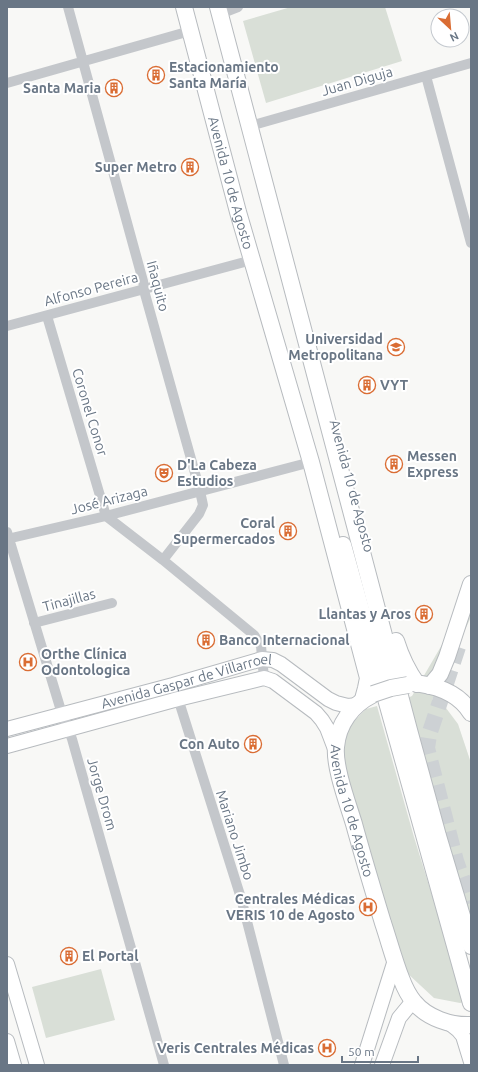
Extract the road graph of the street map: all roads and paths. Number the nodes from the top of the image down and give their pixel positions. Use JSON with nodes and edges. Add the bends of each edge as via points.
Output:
{"nodes":[{"id":1,"x":68,"y":7,"type":"edge"},
{"id":2,"x":184,"y":7,"type":"edge"},
{"id":3,"x":238,"y":7,"type":"edge"},
{"id":4,"x":219,"y":10,"type":"edge"},
{"id":5,"x":190,"y":31,"type":"junction"},
{"id":6,"x":83,"y":61,"type":"junction"},
{"id":7,"x":471,"y":63,"type":"edge"},
{"id":8,"x":426,"y":76,"type":"junction"},
{"id":9,"x":7,"y":83,"type":"edge"},
{"id":10,"x":250,"y":126,"type":"junction"},
{"id":11,"x":471,"y":243,"type":"edge"},
{"id":12,"x":252,"y":260,"type":"junction"},
{"id":13,"x":144,"y":289,"type":"junction"},
{"id":14,"x":47,"y":316,"type":"junction"},
{"id":15,"x":7,"y":326,"type":"edge"},
{"id":16,"x":310,"y":355,"type":"junction"},
{"id":17,"x":280,"y":359,"type":"junction"},
{"id":18,"x":311,"y":462,"type":"junction"},
{"id":19,"x":200,"y":491,"type":"junction"},
{"id":20,"x":106,"y":516,"type":"junction"},
{"id":21,"x":8,"y":537,"type":"edge"},
{"id":22,"x":163,"y":560,"type":"junction"},
{"id":23,"x":471,"y":584,"type":"edge"},
{"id":24,"x":112,"y":603,"type":"dead end"},
{"id":25,"x":34,"y":623,"type":"junction"},
{"id":26,"x":262,"y":659,"type":"junction"},
{"id":27,"x":264,"y":678,"type":"junction"},
{"id":28,"x":174,"y":685,"type":"junction"},
{"id":29,"x":418,"y":685,"type":"junction"},
{"id":30,"x":178,"y":699,"type":"junction"},
{"id":31,"x":364,"y":700,"type":"junction"},
{"id":32,"x":471,"y":713,"type":"edge"},
{"id":33,"x":62,"y":714,"type":"junction"},
{"id":34,"x":7,"y":729,"type":"edge"},
{"id":35,"x":68,"y":729,"type":"junction"},
{"id":36,"x":7,"y":746,"type":"edge"},
{"id":37,"x":335,"y":749,"type":"junction"},
{"id":38,"x":471,"y":946,"type":"edge"},
{"id":39,"x":395,"y":960,"type":"junction"},
{"id":40,"x":7,"y":964,"type":"edge"},
{"id":41,"x":413,"y":1001,"type":"junction"},
{"id":42,"x":471,"y":1003,"type":"edge"},
{"id":43,"x":448,"y":1022,"type":"junction"},
{"id":44,"x":468,"y":1025,"type":"edge"},
{"id":45,"x":7,"y":1041,"type":"edge"},
{"id":46,"x":471,"y":1062,"type":"edge"},
{"id":47,"x":14,"y":1065,"type":"edge"},
{"id":48,"x":37,"y":1065,"type":"edge"},
{"id":49,"x":164,"y":1065,"type":"edge"},
{"id":50,"x":284,"y":1065,"type":"edge"},
{"id":51,"x":362,"y":1065,"type":"edge"},
{"id":52,"x":382,"y":1065,"type":"edge"}],
"edges":[{"from":1,"to":6,"type":"street","name":"Iñaquito"},
{"from":2,"to":5,"type":"main road","name":"Avenida 10 de Agosto"},
{"from":3,"to":4,"type":"street"},
{"from":4,"to":10,"type":"main road","name":"Avenida 10 de Agosto"},
{"from":5,"to":6,"type":"street"},
{"from":5,"to":12,"type":"main road","name":"Avenida 10 de Agosto"},
{"from":6,"to":9,"type":"street"},
{"from":6,"to":13,"type":"street","name":"Iñaquito"},
{"from":7,"to":8,"type":"street","name":"Juan Diguja"},
{"from":8,"to":10,"type":"street","name":"Juan Diguja"},
{"from":8,"to":11,"type":"street"},
{"from":10,"to":16,"type":"main road","name":"Avenida 10 de Agosto"},
{"from":12,"to":13,"type":"street","name":"Alfonso Pereira"},
{"from":12,"to":17,"type":"main road","name":"Avenida 10 de Agosto"},
{"from":13,"to":14,"type":"street","name":"Alfonso Pereira"},
{"from":13,"to":19,"type":"street","name":"Iñaquito"},
{"from":14,"to":15,"type":"street","name":"Alfonso Pereira"},
{"from":14,"to":20,"type":"street","name":"Coronel Conor"},
{"from":16,"to":29,"type":"main road","name":"Avenida 10 de Agosto","via":[[325,383],[384,605],[402,658]]},
{"from":16,"to":38,"type":"main road","name":"Avenida 10 de Agosto","via":[[434,821]]},
{"from":17,"to":18,"type":"main road","name":"Avenida 10 de Agosto"},
{"from":17,"to":42,"type":"main road","name":"Avenida 10 de Agosto","via":[[296,383],[319,456]]},
{"from":18,"to":19,"type":"street","name":"José Arizaga"},
{"from":18,"to":31,"type":"main road","name":"Avenida 10 de Agosto","via":[[368,678]]},
{"from":19,"to":20,"type":"street","name":"José Arizaga"},
{"from":19,"to":22,"type":"street","name":"Iñaquito","via":[[203,505],[199,514]]},
{"from":20,"to":21,"type":"street","name":"José Arizaga"},
{"from":20,"to":22,"type":"street"},
{"from":21,"to":25,"type":"street","name":"Jorge Drom"},
{"from":22,"to":26,"type":"street","via":[[254,636],[261,646]]},
{"from":23,"to":29,"type":"main road","via":[[448,658],[440,674]]},
{"from":24,"to":25,"type":"street","name":"Tinajillas"},
{"from":25,"to":33,"type":"street","name":"Jorge Drom"},
{"from":26,"to":27,"type":"street"},
{"from":26,"to":28,"type":"main road","name":"Avenida Gaspar de Villarroel"},
{"from":26,"to":31,"type":"main road","name":"Avenida Gaspar de Villarroel","via":[[281,664],[336,703],[348,706]]},
{"from":27,"to":30,"type":"main road","name":"Avenida Gaspar de Villarroel"},
{"from":27,"to":37,"type":"main road","name":"Avenida Gaspar de Villarroel","via":[[273,681],[316,713],[327,728]]},
{"from":28,"to":30,"type":"street","name":"Mariano Jimbo"},
{"from":28,"to":33,"type":"main road","name":"Avenida Gaspar de Villarroel"},
{"from":29,"to":31,"type":"main road","bridge":true,"via":[[391,688]]},
{"from":29,"to":32,"type":"main road","via":[[443,690],[457,698]]},
{"from":30,"to":35,"type":"main road","name":"Avenida Gaspar de Villarroel"},
{"from":30,"to":50,"type":"street","name":"Mariano Jimbo","via":[[241,898]]},
{"from":31,"to":37,"type":"main road","name":"Avenida 10 de Agosto","via":[[346,717]]},
{"from":33,"to":34,"type":"main road","name":"Avenida Gaspar de Villarroel"},
{"from":33,"to":35,"type":"street","name":"Jorge Drom"},
{"from":35,"to":36,"type":"main road","name":"Avenida Gaspar de Villarroel"},
{"from":35,"to":49,"type":"street","name":"Jorge Drom"},
{"from":37,"to":39,"type":"main road","name":"Avenida 10 de Agosto","via":[[339,775]]},
{"from":39,"to":41,"type":"main road","name":"Avenida 10 de Agosto","via":[[405,989]]},
{"from":39,"to":51,"type":"main road"},
{"from":40,"to":48,"type":"main road"},
{"from":41,"to":43,"type":"main road","name":"Avenida 10 de Agosto","via":[[427,1013]]},
{"from":41,"to":52,"type":"main road","via":[[399,1018]]},
{"from":43,"to":44,"type":"main road","name":"Avenida 10 de Agosto"},
{"from":43,"to":46,"type":"main road","name":"Avenida 10 de Agosto","via":[[463,1036]]},
{"from":45,"to":47,"type":"main road"}]}
